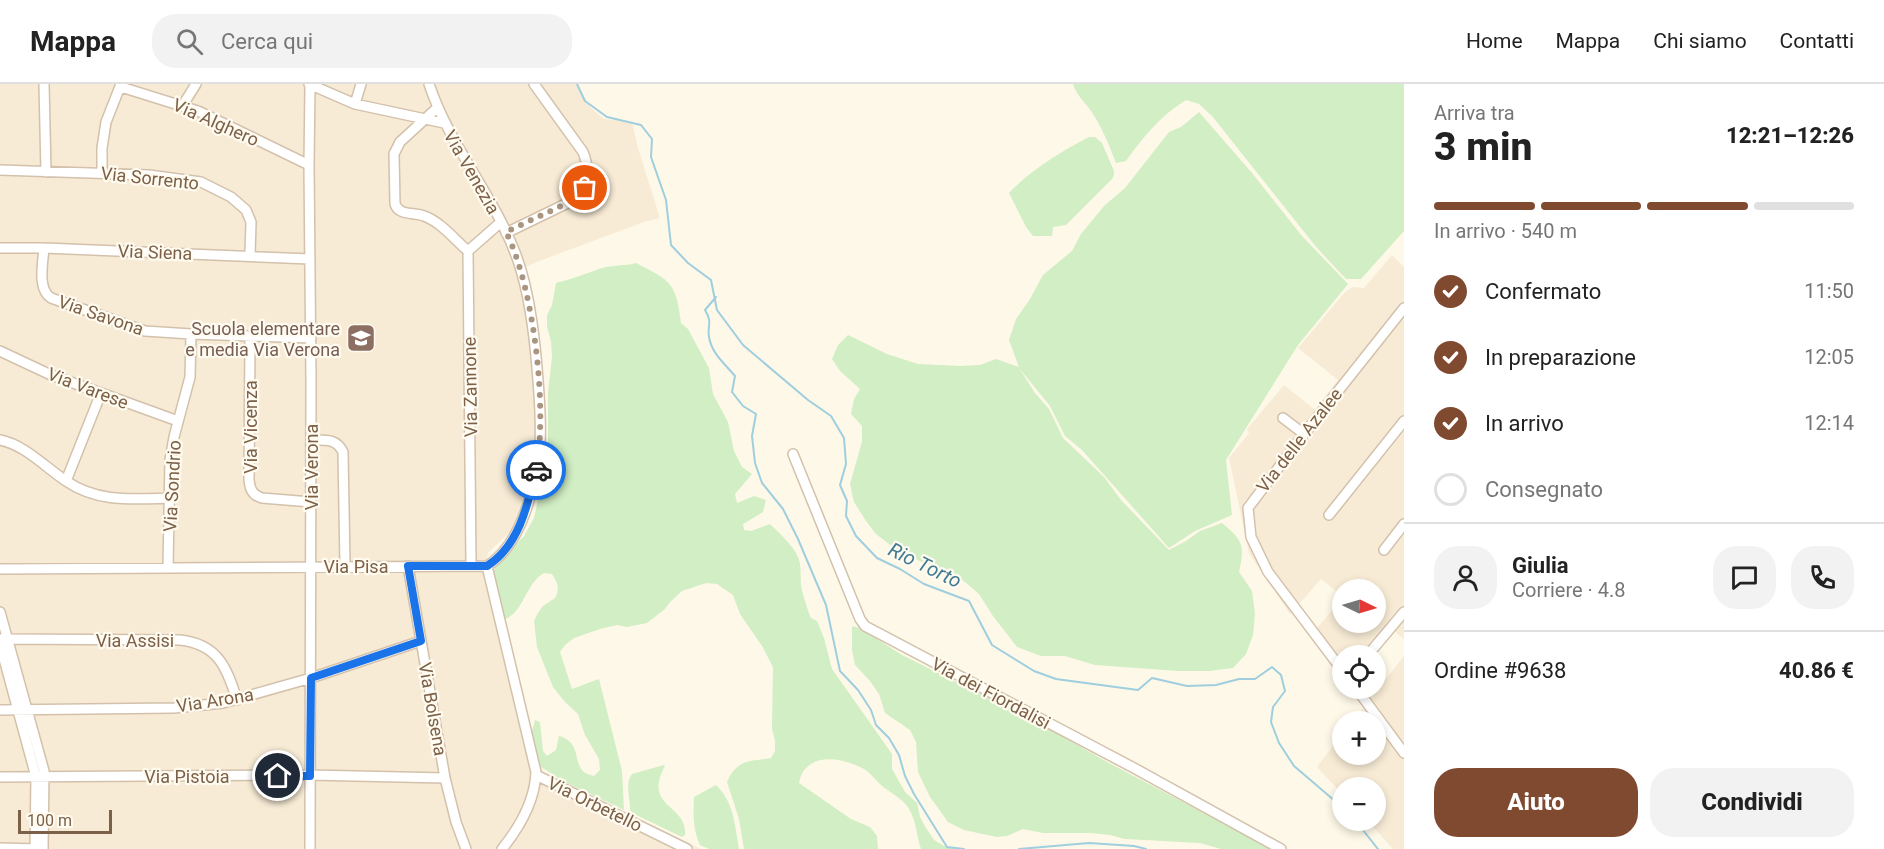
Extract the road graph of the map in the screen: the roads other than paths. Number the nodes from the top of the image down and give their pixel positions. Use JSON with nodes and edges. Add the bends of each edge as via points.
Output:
{"nodes":[{"id":1,"x":44,"y":84,"type":"edge"},
{"id":2,"x":196,"y":84,"type":"edge"},
{"id":3,"x":310,"y":84,"type":"edge"},
{"id":4,"x":361,"y":84,"type":"edge"},
{"id":5,"x":429,"y":84,"type":"edge"},
{"id":6,"x":534,"y":84,"type":"edge"},
{"id":7,"x":121,"y":85,"type":"edge"},
{"id":8,"x":355,"y":104,"type":"junction"},
{"id":9,"x":183,"y":105,"type":"junction"},
{"id":10,"x":437,"y":108,"type":"junction"},
{"id":11,"x":425,"y":119,"type":"junction"},
{"id":12,"x":444,"y":123,"type":"junction"},
{"id":13,"x":309,"y":165,"type":"junction"},
{"id":14,"x":0,"y":170,"type":"edge"},
{"id":15,"x":46,"y":172,"type":"junction"},
{"id":16,"x":102,"y":172,"type":"junction"},
{"id":17,"x":501,"y":222,"type":"junction"},
{"id":18,"x":506,"y":232,"type":"junction"},
{"id":19,"x":0,"y":248,"type":"edge"},
{"id":20,"x":44,"y":248,"type":"junction"},
{"id":21,"x":468,"y":252,"type":"junction"},
{"id":22,"x":250,"y":255,"type":"junction"},
{"id":23,"x":310,"y":259,"type":"junction"},
{"id":24,"x":1404,"y":308,"type":"edge"},
{"id":25,"x":191,"y":334,"type":"junction"},
{"id":26,"x":250,"y":336,"type":"junction"},
{"id":27,"x":311,"y":338,"type":"junction"},
{"id":28,"x":0,"y":351,"type":"edge"},
{"id":29,"x":101,"y":393,"type":"junction"},
{"id":30,"x":1283,"y":418,"type":"dead end"},
{"id":31,"x":178,"y":421,"type":"junction"},
{"id":32,"x":1404,"y":421,"type":"edge"},
{"id":33,"x":1304,"y":434,"type":"junction"},
{"id":34,"x":0,"y":440,"type":"edge"},
{"id":35,"x":311,"y":440,"type":"junction"},
{"id":36,"x":793,"y":454,"type":"dead end"},
{"id":37,"x":66,"y":481,"type":"junction"},
{"id":38,"x":169,"y":498,"type":"junction"},
{"id":39,"x":311,"y":502,"type":"junction"},
{"id":40,"x":1329,"y":515,"type":"dead end"},
{"id":41,"x":1404,"y":524,"type":"edge"},
{"id":42,"x":1384,"y":550,"type":"dead end"},
{"id":43,"x":345,"y":565,"type":"junction"},
{"id":44,"x":408,"y":566,"type":"junction"},
{"id":45,"x":471,"y":566,"type":"junction"},
{"id":46,"x":487,"y":566,"type":"junction"},
{"id":47,"x":311,"y":567,"type":"junction"},
{"id":48,"x":168,"y":568,"type":"junction"},
{"id":49,"x":0,"y":569,"type":"edge"},
{"id":50,"x":0,"y":612,"type":"edge"},
{"id":51,"x":1404,"y":612,"type":"edge"},
{"id":52,"x":2,"y":640,"type":"edge"},
{"id":53,"x":421,"y":641,"type":"junction"},
{"id":54,"x":1376,"y":645,"type":"edge"},
{"id":55,"x":1332,"y":657,"type":"edge"},
{"id":56,"x":311,"y":678,"type":"junction"},
{"id":57,"x":1364,"y":699,"type":"edge"},
{"id":58,"x":237,"y":700,"type":"junction"},
{"id":59,"x":22,"y":709,"type":"junction"},
{"id":60,"x":0,"y":710,"type":"edge"},
{"id":61,"x":1403,"y":750,"type":"edge"},
{"id":62,"x":536,"y":775,"type":"junction"},
{"id":63,"x":310,"y":776,"type":"junction"},
{"id":64,"x":0,"y":777,"type":"edge"},
{"id":65,"x":40,"y":777,"type":"junction"},
{"id":66,"x":445,"y":777,"type":"junction"},
{"id":67,"x":0,"y":848,"type":"edge"},
{"id":68,"x":505,"y":848,"type":"edge"},
{"id":69,"x":38,"y":849,"type":"edge"},
{"id":70,"x":310,"y":849,"type":"edge"},
{"id":71,"x":466,"y":849,"type":"edge"},
{"id":72,"x":687,"y":849,"type":"edge"},
{"id":73,"x":1281,"y":849,"type":"edge"}],
"edges":[{"from":1,"to":15,"type":"street"},
{"from":2,"to":9,"type":"street"},
{"from":3,"to":8,"type":"street"},
{"from":3,"to":13,"type":"street","name":"Via Verona"},
{"from":4,"to":8,"type":"street"},
{"from":5,"to":10,"type":"street","name":"Via Venezia"},
{"from":6,"to":18,"type":"street","via":[[583,152],[587,180],[576,199]]},
{"from":7,"to":9,"type":"street","name":"Via Alghero"},
{"from":7,"to":16,"type":"street","via":[[106,126]]},
{"from":8,"to":11,"type":"street"},
{"from":9,"to":13,"type":"street","name":"Via Alghero"},
{"from":10,"to":11,"type":"street"},
{"from":10,"to":12,"type":"street","name":"Via Venezia"},
{"from":11,"to":12,"type":"street"},
{"from":11,"to":21,"type":"street","via":[[400,141],[395,151],[396,206],[400,211],[432,220]]},
{"from":12,"to":17,"type":"street","name":"Via Venezia"},
{"from":13,"to":23,"type":"street","name":"Via Verona"},
{"from":14,"to":15,"type":"street","name":"Via Sorrento"},
{"from":15,"to":16,"type":"street","name":"Via Sorrento"},
{"from":16,"to":22,"type":"street","name":"Via Sorrento","via":[[190,179],[226,194],[241,204],[249,216]]},
{"from":17,"to":18,"type":"street","name":"Via Venezia"},
{"from":17,"to":21,"type":"street"},
{"from":18,"to":46,"type":"street","name":"Via Venezia","via":[[520,266],[533,333],[540,442],[532,488],[517,531],[503,553]]},
{"from":19,"to":20,"type":"street","name":"Via Siena"},
{"from":20,"to":22,"type":"street","name":"Via Siena"},
{"from":20,"to":25,"type":"street","name":"Via Savona","via":[[43,286],[50,297],[140,330]]},
{"from":21,"to":45,"type":"street","name":"Via Zannone"},
{"from":22,"to":23,"type":"street","name":"Via Siena"},
{"from":23,"to":27,"type":"street","name":"Via Verona"},
{"from":24,"to":33,"type":"street","name":"Via delle Azalee"},
{"from":25,"to":26,"type":"street","name":"Via Savona"},
{"from":25,"to":31,"type":"street","name":"Via Sondrio","via":[[190,372]]},
{"from":26,"to":27,"type":"street","name":"Via Savona"},
{"from":26,"to":39,"type":"street","name":"Via Vicenza","via":[[251,489],[262,498]]},
{"from":27,"to":35,"type":"street","name":"Via Verona"},
{"from":28,"to":29,"type":"street","name":"Via Varese"},
{"from":29,"to":31,"type":"street","name":"Via Varese"},
{"from":29,"to":37,"type":"street"},
{"from":30,"to":33,"type":"street"},
{"from":31,"to":38,"type":"street","name":"Via Sondrio","via":[[171,453]]},
{"from":32,"to":40,"type":"street"},
{"from":33,"to":55,"type":"street","name":"Via delle Azalee","via":[[1249,504],[1249,529],[1273,579]]},
{"from":34,"to":37,"type":"street","via":[[20,447]]},
{"from":35,"to":39,"type":"street","name":"Via Verona"},
{"from":35,"to":43,"type":"street","via":[[333,441],[343,452]]},
{"from":36,"to":73,"type":"street","name":"Via dei Fiordalisi","via":[[863,624]]},
{"from":37,"to":38,"type":"street","via":[[109,498]]},
{"from":38,"to":48,"type":"street","name":"Via Sondrio"},
{"from":39,"to":47,"type":"street","name":"Via Verona"},
{"from":41,"to":42,"type":"street"},
{"from":43,"to":44,"type":"street","name":"Via Pisa"},
{"from":43,"to":47,"type":"street","name":"Via Pisa"},
{"from":44,"to":45,"type":"street","name":"Via Pisa"},
{"from":44,"to":53,"type":"street","name":"Via Bolsena"},
{"from":45,"to":46,"type":"street","name":"Via Pisa"},
{"from":46,"to":62,"type":"street"},
{"from":47,"to":48,"type":"street","name":"Via Pisa"},
{"from":47,"to":56,"type":"street","name":"Via Verona"},
{"from":48,"to":49,"type":"street","name":"Via Pisa"},
{"from":50,"to":52,"type":"street"},
{"from":51,"to":54,"type":"street"},
{"from":52,"to":58,"type":"street","name":"Via Assisi","via":[[195,642],[220,659]]},
{"from":52,"to":59,"type":"street"},
{"from":53,"to":56,"type":"street","name":"Via Arona"},
{"from":53,"to":66,"type":"street","name":"Via Bolsena"},
{"from":56,"to":58,"type":"street","name":"Via Arona"},
{"from":56,"to":63,"type":"street","name":"Via Verona"},
{"from":57,"to":61,"type":"street"},
{"from":58,"to":59,"type":"street","name":"Via Arona","via":[[174,708]]},
{"from":59,"to":60,"type":"street","name":"Via Arona"},
{"from":59,"to":65,"type":"street"},
{"from":62,"to":68,"type":"street","via":[[527,808]]},
{"from":62,"to":72,"type":"street","name":"Via Orbetello"},
{"from":63,"to":65,"type":"street","name":"Via Pistoia"},
{"from":63,"to":66,"type":"street","name":"Via Pistoia"},
{"from":63,"to":70,"type":"street","name":"Via Verona"},
{"from":64,"to":65,"type":"street","name":"Via Pistoia"},
{"from":65,"to":69,"type":"street"},
{"from":66,"to":71,"type":"street","name":"Via Bolsena"},
{"from":67,"to":69,"type":"street"}]}
